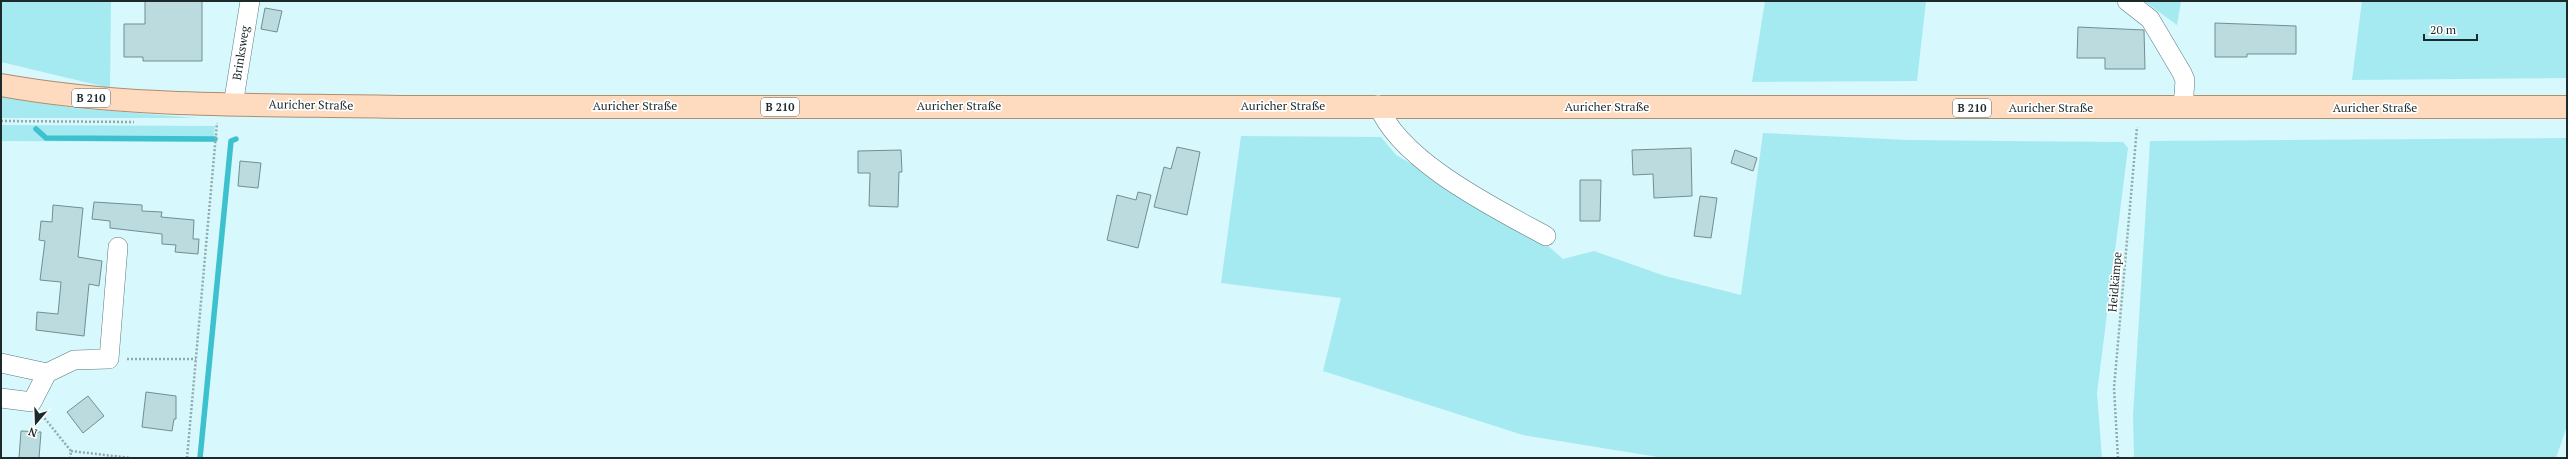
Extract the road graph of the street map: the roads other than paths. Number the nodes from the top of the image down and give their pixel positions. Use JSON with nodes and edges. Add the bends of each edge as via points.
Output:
{"nodes":[{"id":1,"x":250,"y":1,"type":"edge"},
{"id":2,"x":2127,"y":1,"type":"edge"},
{"id":3,"x":1,"y":85,"type":"edge"},
{"id":4,"x":233,"y":105,"type":"junction"},
{"id":5,"x":1378,"y":105,"type":"junction"},
{"id":6,"x":2567,"y":107,"type":"edge"},
{"id":7,"x":2182,"y":108,"type":"junction"},
{"id":8,"x":1546,"y":236,"type":"dead end"},
{"id":9,"x":118,"y":247,"type":"dead end"},
{"id":10,"x":1,"y":363,"type":"edge"},
{"id":11,"x":47,"y":373,"type":"junction"},
{"id":12,"x":1,"y":398,"type":"edge"}],
"edges":[{"from":1,"to":4,"type":"street","name":"Brinksweg"},
{"from":2,"to":7,"type":"street","via":[[2150,20],[2182,73],[2185,80]]},
{"from":3,"to":4,"type":"main road","name":"Auricher Straße","number":"B 210","via":[[55,95],[120,101]]},
{"from":4,"to":5,"type":"main road","name":"Auricher Straße","number":"B 210"},
{"from":5,"to":7,"type":"main road","name":"Auricher Straße","number":"B 210"},
{"from":5,"to":8,"type":"street","via":[[1384,122],[1437,174]]},
{"from":6,"to":7,"type":"main road","name":"Auricher Straße","number":"B 210"},
{"from":9,"to":11,"type":"street","via":[[109,359],[74,360]]},
{"from":10,"to":11,"type":"street"},
{"from":11,"to":12,"type":"street","via":[[32,402]]}]}
